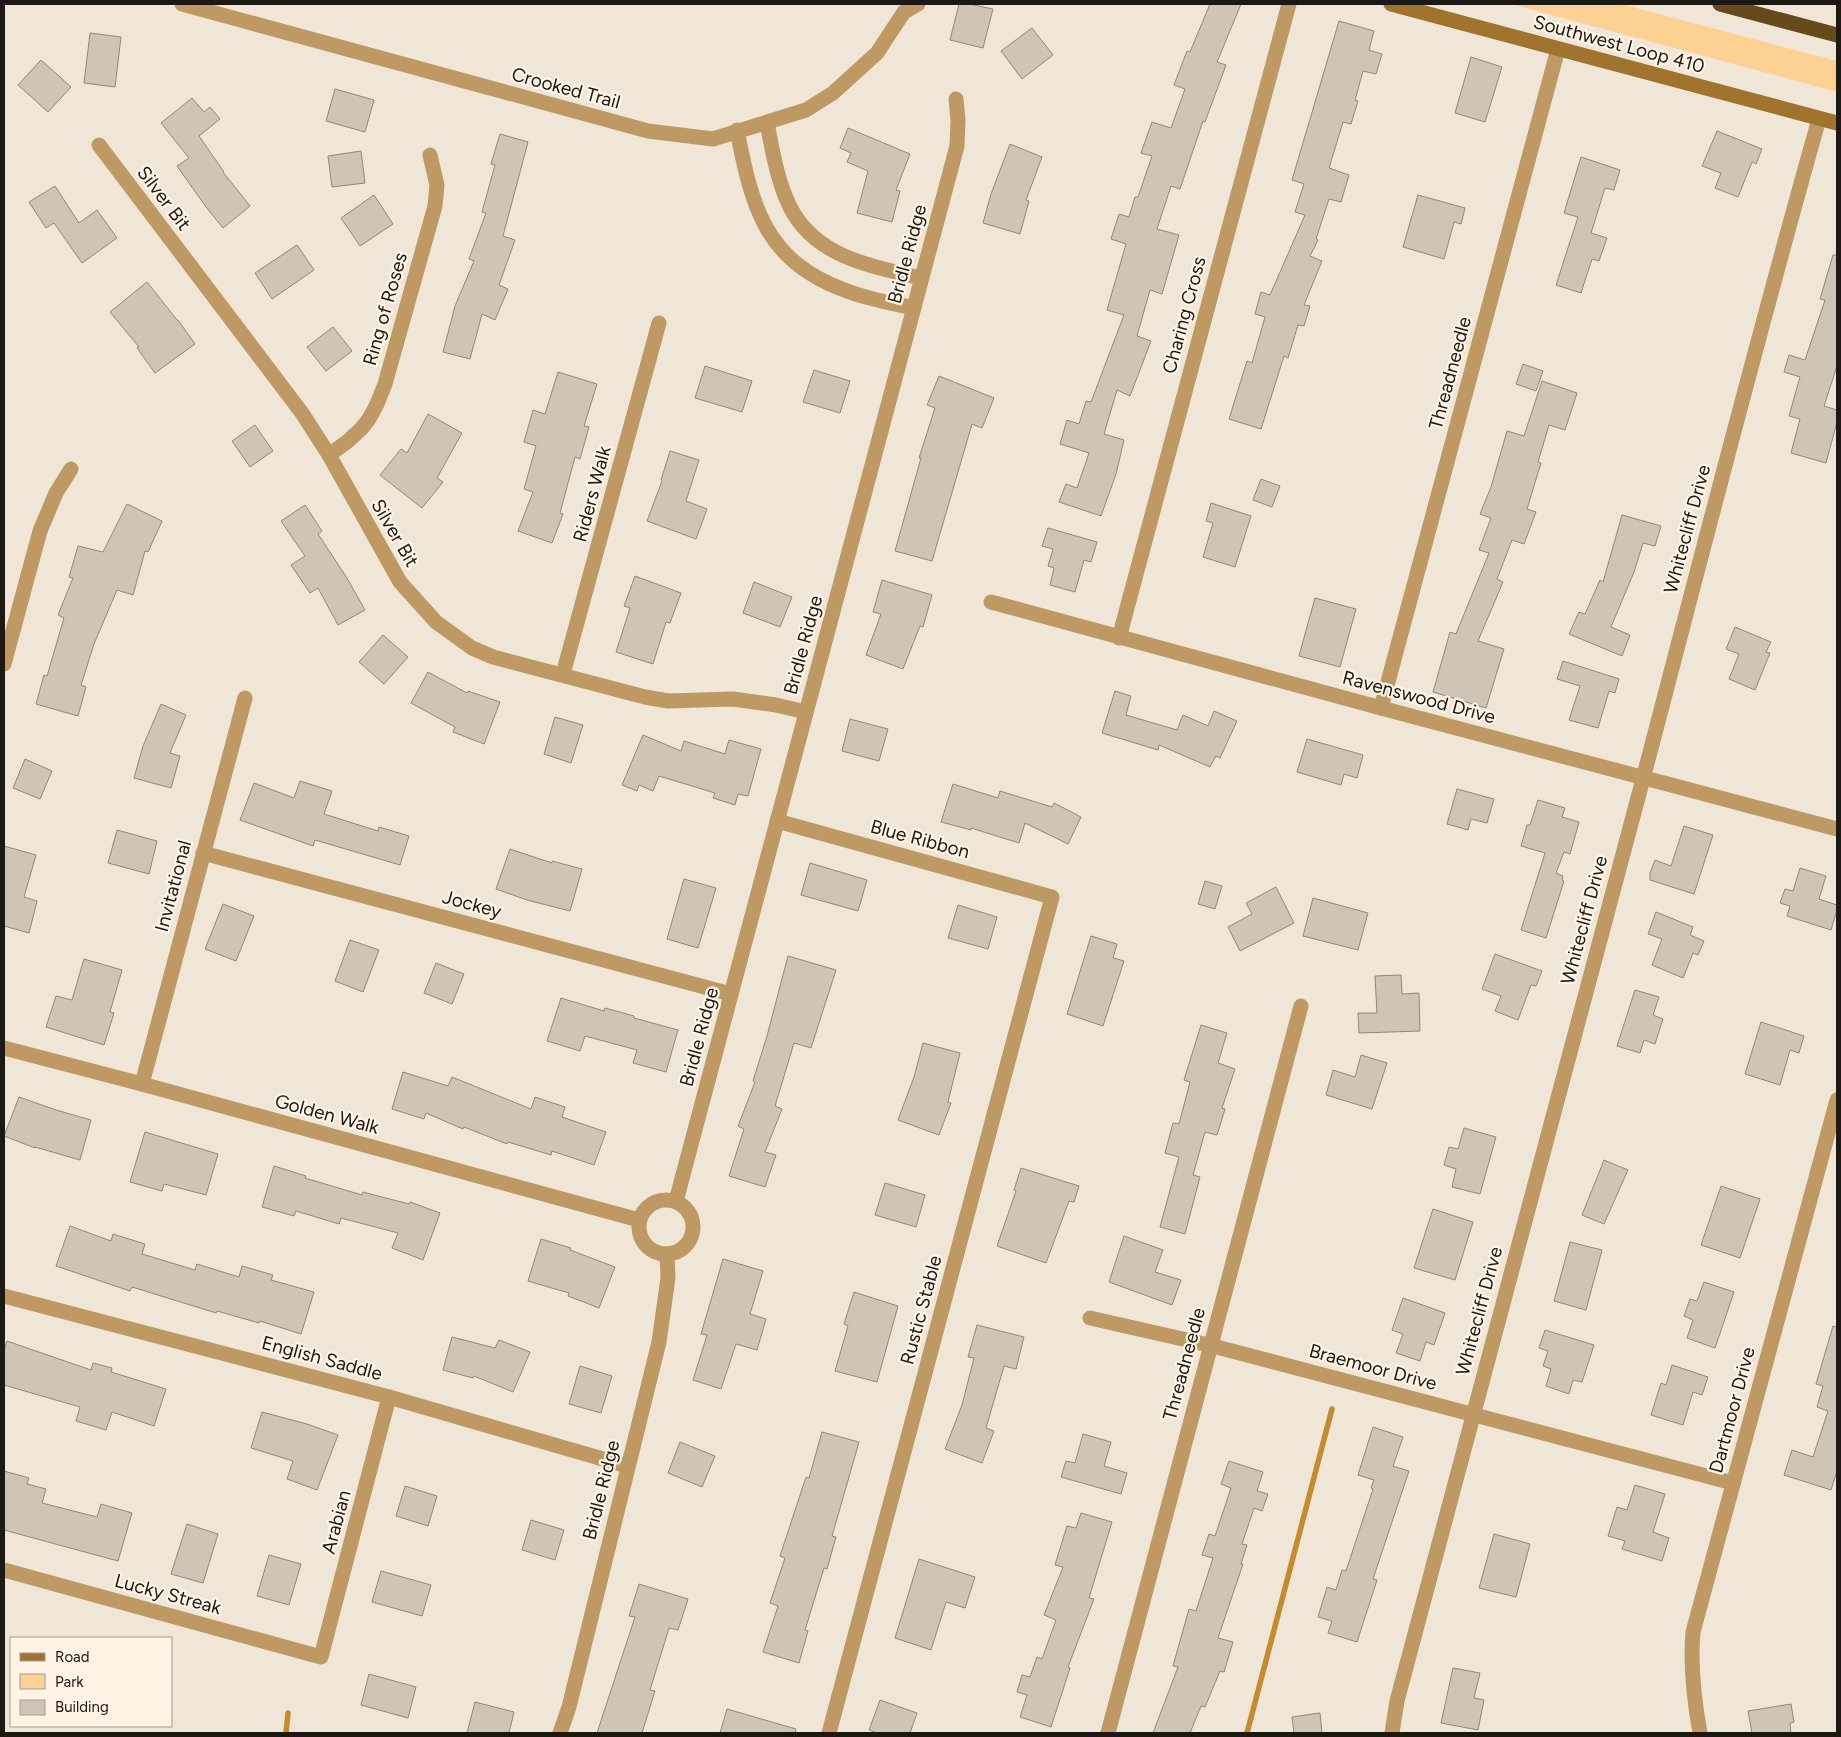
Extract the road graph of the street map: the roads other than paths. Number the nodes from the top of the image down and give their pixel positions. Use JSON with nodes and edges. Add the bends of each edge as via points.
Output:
{"nodes":[{"id":1,"x":182,"y":4,"type":"edge"},
{"id":2,"x":918,"y":4,"type":"edge"},
{"id":3,"x":1289,"y":4,"type":"edge"},
{"id":4,"x":1391,"y":4,"type":"edge"},
{"id":5,"x":1720,"y":4,"type":"edge"},
{"id":6,"x":904,"y":8,"type":"edge"},
{"id":7,"x":1837,"y":35,"type":"edge"},
{"id":8,"x":1558,"y":49,"type":"junction"},
{"id":9,"x":956,"y":99,"type":"dead end"},
{"id":10,"x":1819,"y":118,"type":"junction"},
{"id":11,"x":767,"y":123,"type":"junction"},
{"id":12,"x":1837,"y":124,"type":"edge"},
{"id":13,"x":737,"y":130,"type":"junction"},
{"id":14,"x":99,"y":145,"type":"dead end"},
{"id":15,"x":430,"y":155,"type":"dead end"},
{"id":16,"x":921,"y":278,"type":"junction"},
{"id":17,"x":914,"y":308,"type":"junction"},
{"id":18,"x":659,"y":323,"type":"dead end"},
{"id":19,"x":329,"y":456,"type":"junction"},
{"id":20,"x":70,"y":469,"type":"dead end"},
{"id":21,"x":991,"y":602,"type":"dead end"},
{"id":22,"x":1119,"y":638,"type":"junction"},
{"id":23,"x":4,"y":664,"type":"edge"},
{"id":24,"x":563,"y":674,"type":"junction"},
{"id":25,"x":245,"y":698,"type":"dead end"},
{"id":26,"x":1381,"y":708,"type":"junction"},
{"id":27,"x":806,"y":712,"type":"junction"},
{"id":28,"x":1644,"y":776,"type":"junction"},
{"id":29,"x":777,"y":821,"type":"junction"},
{"id":30,"x":1837,"y":829,"type":"edge"},
{"id":31,"x":203,"y":853,"type":"junction"},
{"id":32,"x":1052,"y":897,"type":"joint"},
{"id":33,"x":731,"y":994,"type":"junction"},
{"id":34,"x":1301,"y":1006,"type":"dead end"},
{"id":35,"x":4,"y":1048,"type":"edge"},
{"id":36,"x":142,"y":1084,"type":"junction"},
{"id":37,"x":1837,"y":1100,"type":"edge"},
{"id":38,"x":676,"y":1201,"type":"junction"},
{"id":39,"x":639,"y":1220,"type":"junction"},
{"id":40,"x":667,"y":1254,"type":"junction"},
{"id":41,"x":4,"y":1296,"type":"edge"},
{"id":42,"x":1090,"y":1318,"type":"dead end"},
{"id":43,"x":1209,"y":1345,"type":"junction"},
{"id":44,"x":389,"y":1397,"type":"junction"},
{"id":45,"x":1472,"y":1414,"type":"junction"},
{"id":46,"x":627,"y":1466,"type":"junction"},
{"id":47,"x":1733,"y":1483,"type":"junction"},
{"id":48,"x":4,"y":1570,"type":"edge"},
{"id":49,"x":321,"y":1657,"type":"joint"},
{"id":50,"x":560,"y":1733,"type":"edge"},
{"id":51,"x":829,"y":1733,"type":"edge"},
{"id":52,"x":1108,"y":1733,"type":"edge"},
{"id":53,"x":1392,"y":1733,"type":"edge"},
{"id":54,"x":1700,"y":1733,"type":"edge"}],
"edges":[{"from":1,"to":13,"type":"street","name":"Crooked Trail","via":[[648,131],[713,138]]},
{"from":2,"to":6,"type":"street","name":"Crooked Trail"},
{"from":3,"to":22,"type":"street","name":"Charing Cross"},
{"from":4,"to":8,"type":"main road","name":"Southwest Loop 410"},
{"from":5,"to":7,"type":"highway"},
{"from":6,"to":11,"type":"street","name":"Crooked Trail","via":[[877,54],[833,93],[806,110]]},
{"from":8,"to":10,"type":"main road","name":"Southwest Loop 410"},
{"from":8,"to":26,"type":"street","name":"Threadneedle"},
{"from":9,"to":16,"type":"street","name":"Bridle Ridge","via":[[957,146]]},
{"from":10,"to":12,"type":"main road","name":"Southwest Loop 410"},
{"from":10,"to":28,"type":"street","name":"Whitecliff Drive","via":[[1693,582]]},
{"from":11,"to":13,"type":"street","name":"Crooked Trail"},
{"from":11,"to":16,"type":"street","via":[[785,196],[809,232],[851,260]]},
{"from":13,"to":17,"type":"street","via":[[756,207],[770,235],[787,255],[832,285]]},
{"from":14,"to":19,"type":"street","name":"Silver Bit","via":[[302,413]]},
{"from":15,"to":19,"type":"street","name":"Ring of Roses","via":[[437,185],[435,206],[385,384],[369,419]]},
{"from":16,"to":17,"type":"street","name":"Bridle Ridge"},
{"from":17,"to":27,"type":"street","name":"Bridle Ridge"},
{"from":18,"to":24,"type":"street","name":"Riders Walk"},
{"from":19,"to":24,"type":"street","name":"Silver Bit","via":[[400,582],[436,622],[472,648],[493,657]]},
{"from":20,"to":23,"type":"street","via":[[40,531]]},
{"from":21,"to":22,"type":"street","name":"Ravenswood Drive"},
{"from":22,"to":26,"type":"street","name":"Ravenswood Drive"},
{"from":24,"to":27,"type":"street","name":"Silver Bit","via":[[645,697],[668,700],[734,698]]},
{"from":25,"to":31,"type":"street","name":"Invitational"},
{"from":26,"to":28,"type":"street","name":"Ravenswood Drive"},
{"from":27,"to":29,"type":"street","name":"Bridle Ridge"},
{"from":28,"to":30,"type":"street","name":"Ravenswood Drive"},
{"from":28,"to":45,"type":"street","name":"Whitecliff Drive"},
{"from":29,"to":32,"type":"street","name":"Blue Ribbon"},
{"from":29,"to":33,"type":"street","name":"Bridle Ridge"},
{"from":31,"to":33,"type":"street","name":"Jockey"},
{"from":31,"to":36,"type":"street","name":"Invitational"},
{"from":32,"to":51,"type":"street","name":"Rustic Stable"},
{"from":33,"to":38,"type":"street","name":"Bridle Ridge"},
{"from":34,"to":43,"type":"street","name":"Threadneedle"},
{"from":35,"to":36,"type":"street","name":"Golden Walk"},
{"from":36,"to":39,"type":"street","name":"Golden Walk"},
{"from":37,"to":47,"type":"street","name":"Dartmoor Drive"},
{"from":38,"to":39,"type":"street","via":[[664,1199],[653,1202]]},
{"from":38,"to":40,"type":"street","via":[[690,1213],[693,1230],[684,1247]]},
{"from":39,"to":40,"type":"street","via":[[642,1240],[648,1248]]},
{"from":40,"to":46,"type":"street","name":"Bridle Ridge","via":[[668,1278],[659,1342]]},
{"from":41,"to":44,"type":"street","name":"English Saddle"},
{"from":42,"to":43,"type":"street","name":"Braemoor Drive"},
{"from":43,"to":45,"type":"street","name":"Braemoor Drive"},
{"from":43,"to":52,"type":"street","name":"Threadneedle"},
{"from":44,"to":46,"type":"street","name":"English Saddle"},
{"from":44,"to":49,"type":"street","name":"Arabian"},
{"from":45,"to":47,"type":"street","name":"Braemoor Drive"},
{"from":45,"to":53,"type":"street","name":"Whitecliff Drive","via":[[1397,1701]]},
{"from":46,"to":50,"type":"street","name":"Bridle Ridge"},
{"from":47,"to":54,"type":"street","name":"Dartmoor Drive","via":[[1693,1632],[1691,1656]]},
{"from":48,"to":49,"type":"street","name":"Lucky Streak"}]}
